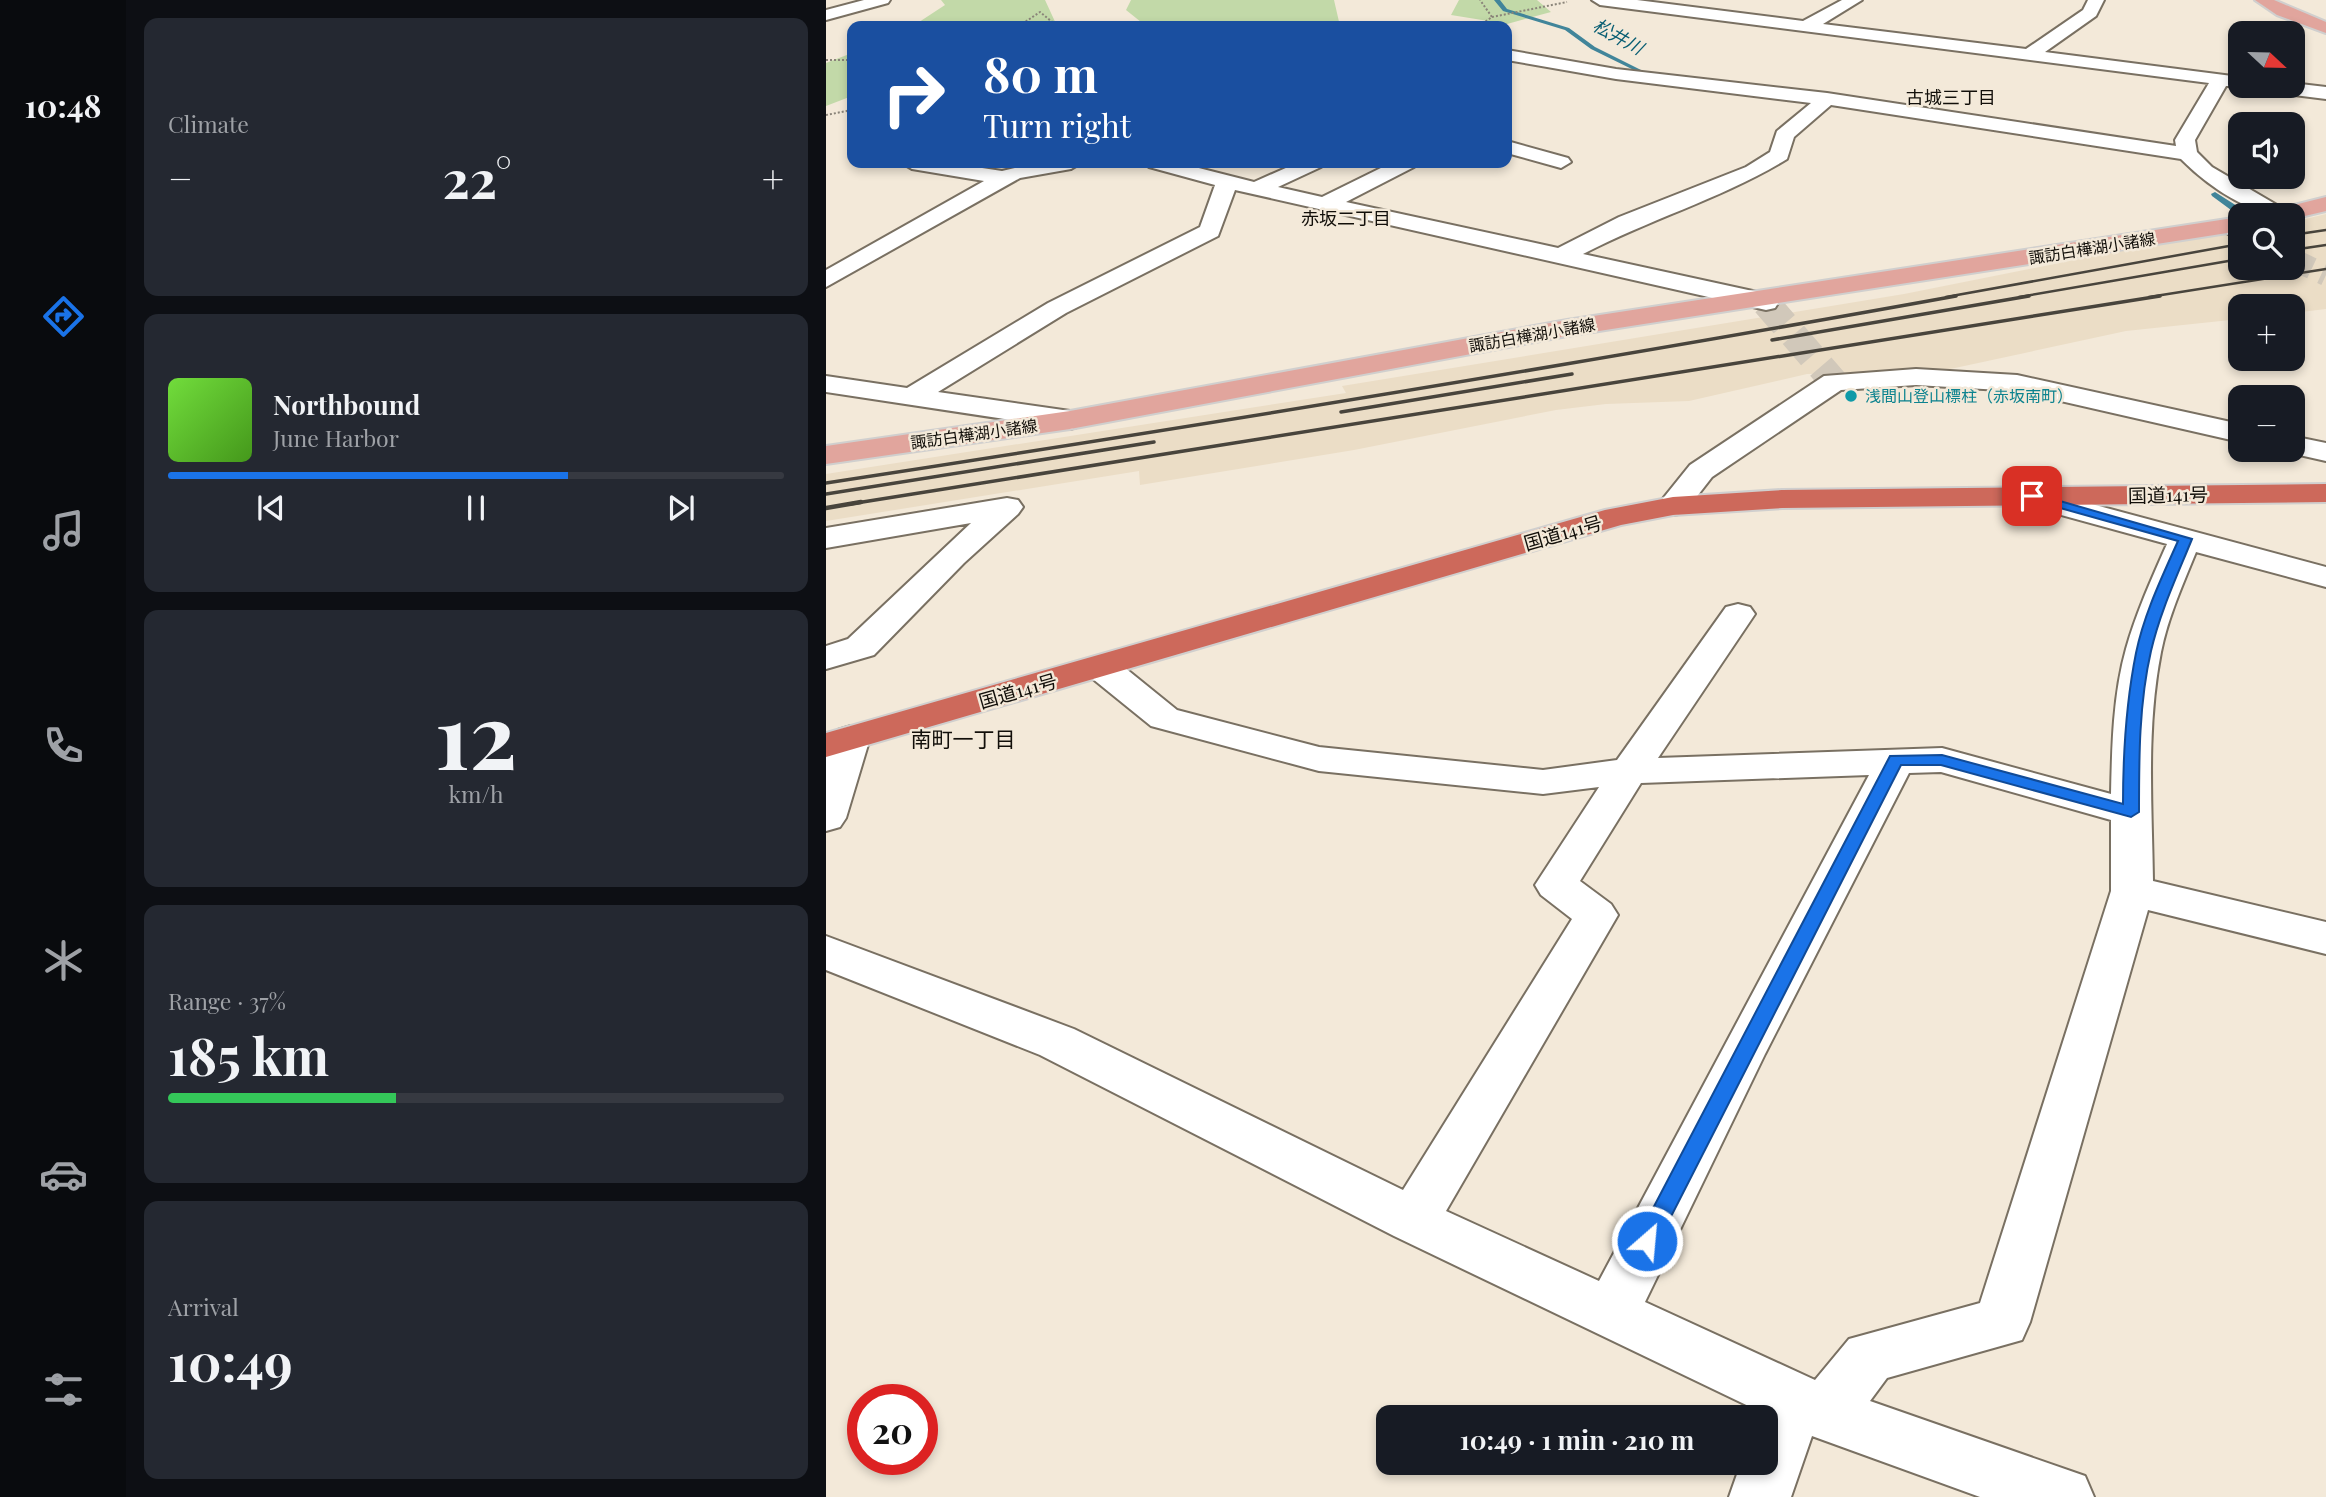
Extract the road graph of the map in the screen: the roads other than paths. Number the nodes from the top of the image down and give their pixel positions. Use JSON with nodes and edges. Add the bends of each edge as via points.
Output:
{"nodes":[{"id":1,"x":882,"y":0,"type":"edge"},
{"id":2,"x":1600,"y":0,"type":"edge"},
{"id":3,"x":1854,"y":0,"type":"edge"},
{"id":4,"x":2096,"y":0,"type":"edge"},
{"id":5,"x":2263,"y":0,"type":"edge"},
{"id":6,"x":826,"y":15,"type":"edge"},
{"id":7,"x":1806,"y":26,"type":"junction"},
{"id":8,"x":2326,"y":28,"type":"edge"},
{"id":9,"x":2029,"y":54,"type":"junction"},
{"id":10,"x":1512,"y":56,"type":"edge"},
{"id":11,"x":2228,"y":81,"type":"edge"},
{"id":12,"x":2228,"y":84,"type":"edge"},
{"id":13,"x":2305,"y":90,"type":"edge"},
{"id":14,"x":2326,"y":93,"type":"edge"},
{"id":15,"x":1827,"y":99,"type":"junction"},
{"id":16,"x":1512,"y":148,"type":"edge"},
{"id":17,"x":2187,"y":154,"type":"junction"},
{"id":18,"x":1561,"y":162,"type":"dead end"},
{"id":19,"x":943,"y":168,"type":"edge"},
{"id":20,"x":1042,"y":168,"type":"edge"},
{"id":21,"x":1176,"y":168,"type":"edge"},
{"id":22,"x":1303,"y":168,"type":"edge"},
{"id":23,"x":1398,"y":168,"type":"edge"},
{"id":24,"x":1006,"y":178,"type":"junction"},
{"id":25,"x":1227,"y":181,"type":"junction"},
{"id":26,"x":1256,"y":189,"type":"junction"},
{"id":27,"x":2259,"y":203,"type":"edge"},
{"id":28,"x":1325,"y":204,"type":"junction"},
{"id":29,"x":2326,"y":204,"type":"edge"},
{"id":30,"x":2305,"y":209,"type":"edge"},
{"id":31,"x":2228,"y":229,"type":"edge"},
{"id":32,"x":1561,"y":256,"type":"junction"},
{"id":33,"x":826,"y":280,"type":"edge"},
{"id":34,"x":1764,"y":301,"type":"junction"},
{"id":35,"x":826,"y":384,"type":"edge"},
{"id":36,"x":911,"y":397,"type":"junction"},
{"id":37,"x":1070,"y":420,"type":"junction"},
{"id":38,"x":2228,"y":430,"type":"edge"},
{"id":39,"x":2305,"y":448,"type":"edge"},
{"id":40,"x":2326,"y":452,"type":"edge"},
{"id":41,"x":826,"y":455,"type":"edge"},
{"id":42,"x":2326,"y":493,"type":"edge"},
{"id":43,"x":2032,"y":496,"type":"junction"},
{"id":44,"x":1673,"y":506,"type":"junction"},
{"id":45,"x":826,"y":538,"type":"edge"},
{"id":46,"x":2185,"y":539,"type":"junction"},
{"id":47,"x":2326,"y":577,"type":"edge"},
{"id":48,"x":1738,"y":614,"type":"dead end"},
{"id":49,"x":826,"y":658,"type":"edge"},
{"id":50,"x":1101,"y":667,"type":"junction"},
{"id":51,"x":838,"y":742,"type":"edge"},
{"id":52,"x":1895,"y":760,"type":"junction"},
{"id":53,"x":1629,"y":771,"type":"junction"},
{"id":54,"x":2131,"y":812,"type":"junction"},
{"id":55,"x":826,"y":818,"type":"edge"},
{"id":56,"x":2132,"y":891,"type":"junction"},
{"id":57,"x":2326,"y":938,"type":"edge"},
{"id":58,"x":826,"y":951,"type":"edge"},
{"id":59,"x":1413,"y":1220,"type":"junction"},
{"id":60,"x":1612,"y":1311,"type":"junction"},
{"id":61,"x":1811,"y":1407,"type":"junction"},
{"id":62,"x":1760,"y":1497,"type":"edge"},
{"id":63,"x":2063,"y":1497,"type":"edge"}],
"edges":[{"from":1,"to":6,"type":"street"},
{"from":2,"to":7,"type":"street"},
{"from":3,"to":7,"type":"street"},
{"from":4,"to":9,"type":"street","via":[[2090,13]]},
{"from":5,"to":8,"type":"main road"},
{"from":7,"to":9,"type":"street"},
{"from":9,"to":11,"type":"street"},
{"from":10,"to":15,"type":"street","via":[[1616,74]]},
{"from":12,"to":17,"type":"street","via":[[2185,140]]},
{"from":13,"to":14,"type":"street"},
{"from":15,"to":17,"type":"street"},
{"from":15,"to":32,"type":"street","via":[[1784,135],[1780,155],[1771,161],[1627,222]]},
{"from":16,"to":18,"type":"street"},
{"from":17,"to":27,"type":"street","via":[[2205,171]]},
{"from":19,"to":24,"type":"street"},
{"from":20,"to":24,"type":"street"},
{"from":21,"to":25,"type":"street"},
{"from":22,"to":26,"type":"street"},
{"from":23,"to":28,"type":"street"},
{"from":24,"to":33,"type":"street"},
{"from":25,"to":26,"type":"street"},
{"from":25,"to":36,"type":"street","via":[[1210,231],[1057,308]]},
{"from":26,"to":28,"type":"street"},
{"from":28,"to":32,"type":"street"},
{"from":29,"to":30,"type":"main road"},
{"from":31,"to":34,"type":"main road","name":"諏訪白樺湖小諸線"},
{"from":32,"to":34,"type":"street"},
{"from":34,"to":37,"type":"main road","name":"諏訪白樺湖小諸線","via":[[1567,328]]},
{"from":35,"to":36,"type":"street"},
{"from":36,"to":37,"type":"street"},
{"from":37,"to":41,"type":"main road","name":"諏訪白樺湖小諸線"},
{"from":38,"to":44,"type":"street","via":[[2017,383],[1916,377],[1834,382],[1701,471]]},
{"from":39,"to":40,"type":"street"},
{"from":42,"to":43,"type":"highway","name":"国道141号"},
{"from":43,"to":44,"type":"highway","name":"国道141号","via":[[1782,499]]},
{"from":43,"to":46,"type":"street"},
{"from":44,"to":50,"type":"highway","name":"国道141号","via":[[1615,517]]},
{"from":45,"to":49,"type":"street","via":[[1007,507],[861,647]]},
{"from":46,"to":47,"type":"street"},
{"from":46,"to":54,"type":"street","via":[[2144,652],[2131,737]]},
{"from":48,"to":53,"type":"street"},
{"from":50,"to":51,"type":"highway","name":"国道141号"},
{"from":50,"to":53,"type":"street","via":[[1164,718],[1319,759],[1543,782]]},
{"from":51,"to":55,"type":"street"},
{"from":52,"to":53,"type":"street"},
{"from":52,"to":54,"type":"street","via":[[1942,760]]},
{"from":52,"to":60,"type":"street"},
{"from":53,"to":59,"type":"street","via":[[1556,885],[1596,915]]},
{"from":54,"to":56,"type":"street"},
{"from":56,"to":57,"type":"street"},
{"from":56,"to":61,"type":"street","via":[[2002,1322],[1869,1357]]},
{"from":58,"to":59,"type":"street","via":[[1057,1042]]},
{"from":59,"to":60,"type":"street"},
{"from":60,"to":61,"type":"street"},
{"from":61,"to":62,"type":"street"},
{"from":61,"to":63,"type":"street"}]}
